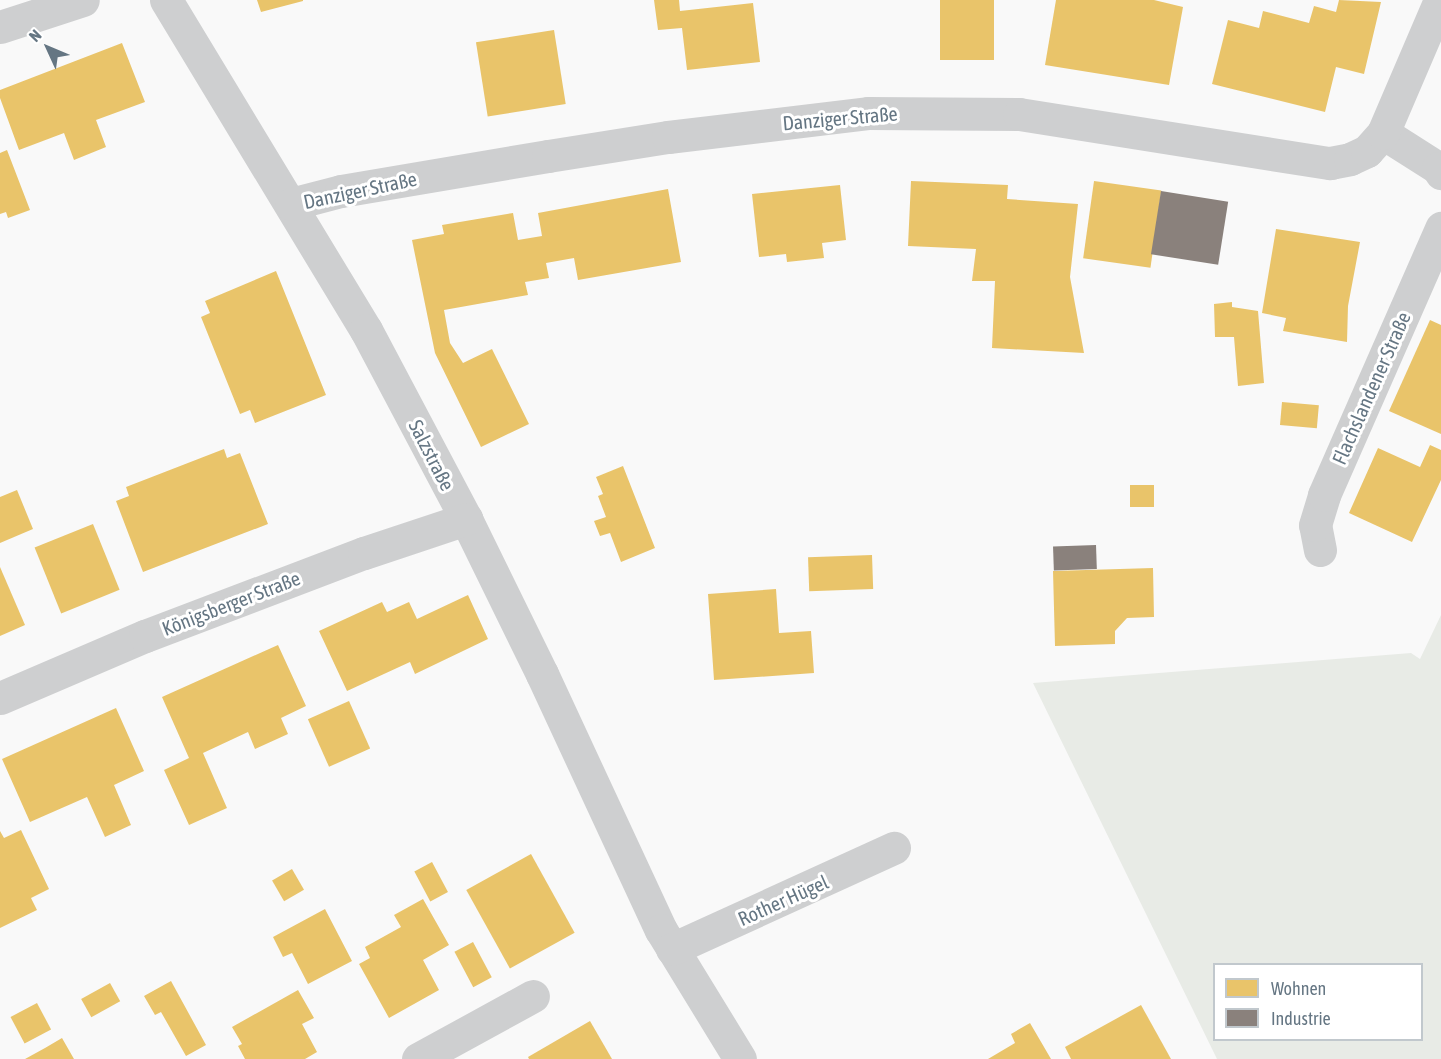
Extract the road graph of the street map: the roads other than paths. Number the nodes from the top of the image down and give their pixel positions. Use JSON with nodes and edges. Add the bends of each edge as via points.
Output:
{"nodes":[{"id":1,"x":83,"y":0,"type":"edge"},
{"id":2,"x":166,"y":0,"type":"edge"},
{"id":3,"x":1440,"y":0,"type":"edge"},
{"id":4,"x":0,"y":27,"type":"edge"},
{"id":5,"x":1383,"y":133,"type":"junction"},
{"id":6,"x":1441,"y":173,"type":"edge"},
{"id":7,"x":291,"y":204,"type":"junction"},
{"id":8,"x":1441,"y":228,"type":"edge"},
{"id":9,"x":466,"y":519,"type":"junction"},
{"id":10,"x":1320,"y":550,"type":"dead end"},
{"id":11,"x":0,"y":698,"type":"edge"},
{"id":12,"x":894,"y":848,"type":"dead end"},
{"id":13,"x":667,"y":940,"type":"junction"},
{"id":14,"x":533,"y":996,"type":"dead end"},
{"id":15,"x":418,"y":1059,"type":"edge"},
{"id":16,"x":740,"y":1059,"type":"edge"}],
"edges":[{"from":1,"to":4,"type":"street"},
{"from":2,"to":7,"type":"street","name":"Salzstraße"},
{"from":3,"to":5,"type":"street"},
{"from":5,"to":6,"type":"street"},
{"from":5,"to":7,"type":"street","name":"Danziger Straße","via":[[1367,151],[1330,163],[1019,114],[868,113],[668,136],[341,191]]},
{"from":7,"to":9,"type":"street","name":"Salzstraße","via":[[366,330]]},
{"from":8,"to":10,"type":"street","name":"Flachslandener Straße","via":[[1324,495],[1315,525]]},
{"from":9,"to":11,"type":"street","name":"Königsberger Straße","via":[[364,552],[145,636]]},
{"from":9,"to":13,"type":"street","name":"Salzstraße"},
{"from":12,"to":13,"type":"street","name":"Rother Hügel"},
{"from":13,"to":16,"type":"street"},
{"from":14,"to":15,"type":"street"}]}
